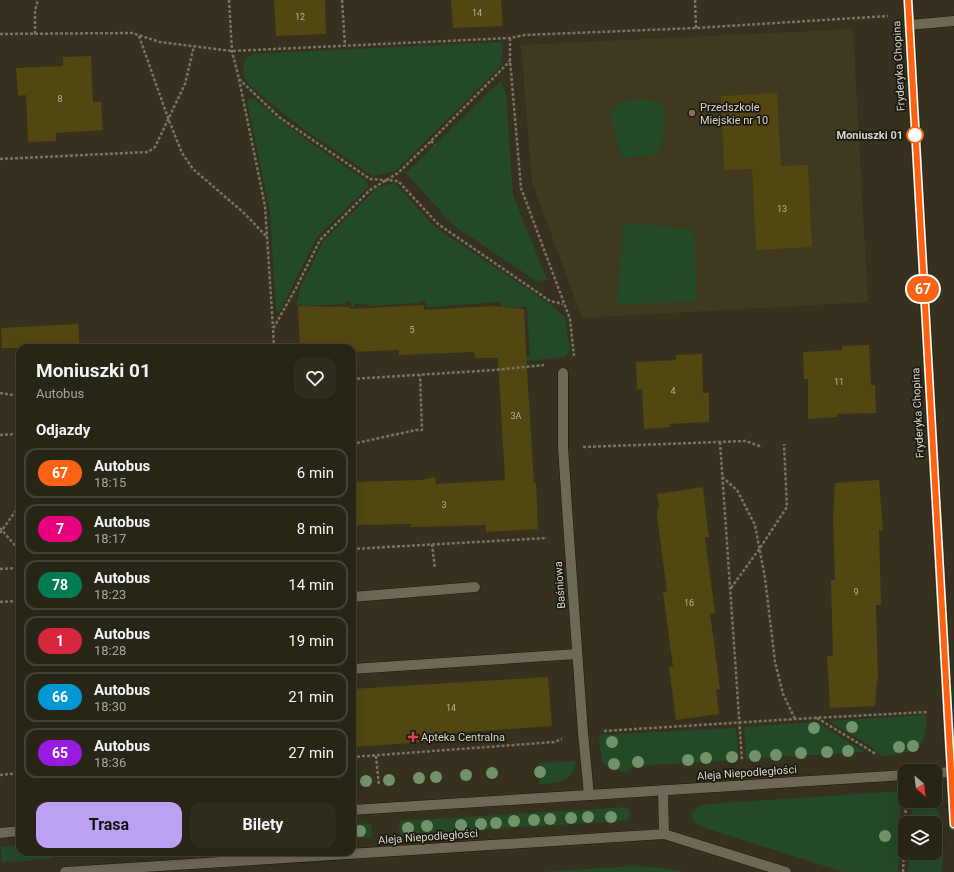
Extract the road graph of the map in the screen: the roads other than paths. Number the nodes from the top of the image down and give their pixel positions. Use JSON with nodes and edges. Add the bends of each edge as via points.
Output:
{"nodes":[{"id":1,"x":908,"y":0,"type":"edge"},
{"id":2,"x":909,"y":19,"type":"junction"},
{"id":3,"x":954,"y":21,"type":"edge"},
{"id":4,"x":563,"y":373,"type":"dead end"},
{"id":5,"x":475,"y":587,"type":"dead end"},
{"id":6,"x":356,"y":597,"type":"edge"},
{"id":7,"x":577,"y":654,"type":"junction"},
{"id":8,"x":356,"y":669,"type":"edge"},
{"id":9,"x":951,"y":772,"type":"junction"},
{"id":10,"x":942,"y":773,"type":"edge"},
{"id":11,"x":898,"y":775,"type":"edge"},
{"id":12,"x":663,"y":790,"type":"junction"},
{"id":13,"x":590,"y":795,"type":"junction"},
{"id":14,"x":356,"y":810,"type":"edge"},
{"id":15,"x":954,"y":825,"type":"edge"},
{"id":16,"x":16,"y":831,"type":"edge"},
{"id":17,"x":0,"y":833,"type":"edge"},
{"id":18,"x":664,"y":834,"type":"junction"},
{"id":19,"x":356,"y":854,"type":"edge"},
{"id":20,"x":317,"y":856,"type":"edge"},
{"id":21,"x":65,"y":872,"type":"edge"},
{"id":22,"x":786,"y":872,"type":"edge"}],
"edges":[{"from":1,"to":2,"type":"street","name":"Fryderyka Chopina"},
{"from":2,"to":3,"type":"street"},
{"from":2,"to":9,"type":"street","name":"Fryderyka Chopina"},
{"from":4,"to":7,"type":"street","name":"Baśniowa","via":[[563,447]]},
{"from":5,"to":6,"type":"street"},
{"from":7,"to":8,"type":"street"},
{"from":7,"to":13,"type":"street","name":"Baśniowa"},
{"from":9,"to":10,"type":"street"},
{"from":9,"to":15,"type":"street","name":"Fryderyka Chopina"},
{"from":11,"to":12,"type":"street","name":"Aleja Niepodległości"},
{"from":12,"to":13,"type":"street","name":"Aleja Niepodległości"},
{"from":12,"to":18,"type":"street"},
{"from":13,"to":14,"type":"street","name":"Aleja Niepodległości"},
{"from":16,"to":17,"type":"street"},
{"from":18,"to":19,"type":"street","name":"Aleja Niepodległości"},
{"from":18,"to":22,"type":"street","name":"Aleja Niepodległości"},
{"from":20,"to":21,"type":"street","name":"Aleja Niepodległości"}]}
